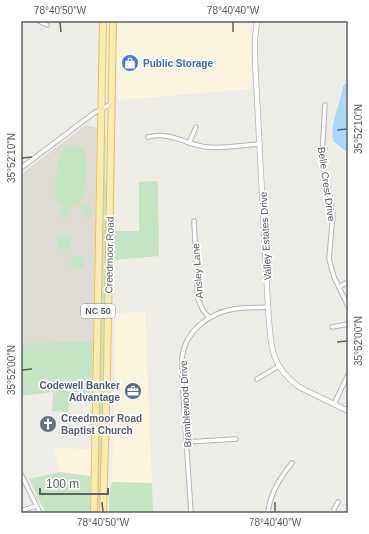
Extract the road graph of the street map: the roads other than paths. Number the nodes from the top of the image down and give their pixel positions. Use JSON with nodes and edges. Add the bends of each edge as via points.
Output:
{"nodes":[{"id":1,"x":39,"y":21,"type":"edge"},
{"id":2,"x":103,"y":21,"type":"edge"},
{"id":3,"x":113,"y":21,"type":"edge"},
{"id":4,"x":257,"y":21,"type":"edge"},
{"id":5,"x":47,"y":25,"type":"dead end"},
{"id":6,"x":112,"y":104,"type":"junction"},
{"id":7,"x":325,"y":105,"type":"dead end"},
{"id":8,"x":102,"y":109,"type":"junction"},
{"id":9,"x":196,"y":127,"type":"dead end"},
{"id":10,"x":148,"y":137,"type":"dead end"},
{"id":11,"x":189,"y":143,"type":"junction"},
{"id":12,"x":260,"y":144,"type":"junction"},
{"id":13,"x":21,"y":168,"type":"edge"},
{"id":14,"x":194,"y":221,"type":"dead end"},
{"id":15,"x":348,"y":282,"type":"edge"},
{"id":16,"x":338,"y":287,"type":"junction"},
{"id":17,"x":348,"y":306,"type":"edge"},
{"id":18,"x":268,"y":307,"type":"junction"},
{"id":19,"x":209,"y":318,"type":"junction"},
{"id":20,"x":348,"y":324,"type":"edge"},
{"id":21,"x":332,"y":327,"type":"dead end"},
{"id":22,"x":278,"y":366,"type":"junction"},
{"id":23,"x":348,"y":375,"type":"edge"},
{"id":24,"x":257,"y":379,"type":"dead end"},
{"id":25,"x":334,"y":404,"type":"junction"},
{"id":26,"x":348,"y":411,"type":"edge"},
{"id":27,"x":236,"y":439,"type":"dead end"},
{"id":28,"x":187,"y":442,"type":"junction"},
{"id":29,"x":292,"y":463,"type":"dead end"},
{"id":30,"x":21,"y":474,"type":"edge"},
{"id":31,"x":338,"y":502,"type":"dead end"},
{"id":32,"x":36,"y":506,"type":"junction"},
{"id":33,"x":21,"y":511,"type":"edge"},
{"id":34,"x":40,"y":513,"type":"edge"},
{"id":35,"x":94,"y":513,"type":"edge"},
{"id":36,"x":104,"y":513,"type":"edge"},
{"id":37,"x":192,"y":513,"type":"edge"},
{"id":38,"x":268,"y":513,"type":"edge"},
{"id":39,"x":334,"y":513,"type":"edge"}],
"edges":[{"from":1,"to":5,"type":"street"},
{"from":2,"to":8,"type":"main road","name":"Creedmoor Road","number":"NC 50"},
{"from":3,"to":6,"type":"main road","name":"Creedmoor Road","number":"NC 50"},
{"from":4,"to":12,"type":"street","name":"Valley Estates Drive","via":[[254,38]]},
{"from":6,"to":8,"type":"street"},
{"from":6,"to":36,"type":"main road","name":"Creedmoor Road","number":"NC 50"},
{"from":7,"to":16,"type":"street","name":"Belle Crest Drive","via":[[322,154],[333,217],[329,259]]},
{"from":8,"to":13,"type":"street"},
{"from":8,"to":35,"type":"main road","name":"Creedmoor Road","number":"NC 50"},
{"from":9,"to":11,"type":"street"},
{"from":10,"to":11,"type":"street","via":[[158,134]]},
{"from":11,"to":12,"type":"street","via":[[210,148]]},
{"from":12,"to":18,"type":"street","name":"Valley Estates Drive"},
{"from":14,"to":19,"type":"street","name":"Ansley Lane","via":[[198,299]]},
{"from":15,"to":16,"type":"street"},
{"from":16,"to":17,"type":"street","name":"Belle Crest Drive"},
{"from":18,"to":19,"type":"street","name":"Bramblewood Drive","via":[[224,311]]},
{"from":18,"to":22,"type":"street","name":"Valley Estates Drive","via":[[270,342]]},
{"from":19,"to":28,"type":"street","name":"Bramblewood Drive","via":[[188,338],[182,357]]},
{"from":20,"to":21,"type":"street"},
{"from":22,"to":24,"type":"street"},
{"from":22,"to":25,"type":"street","name":"Valley Estates Drive","via":[[287,378],[299,387]]},
{"from":23,"to":25,"type":"street"},
{"from":25,"to":26,"type":"street","name":"Valley Estates Drive"},
{"from":27,"to":28,"type":"street"},
{"from":28,"to":37,"type":"street","name":"Bramblewood Drive"},
{"from":29,"to":38,"type":"street","via":[[277,483]]},
{"from":30,"to":32,"type":"street"},
{"from":31,"to":39,"type":"street"},
{"from":32,"to":33,"type":"street"},
{"from":32,"to":34,"type":"street"}]}
